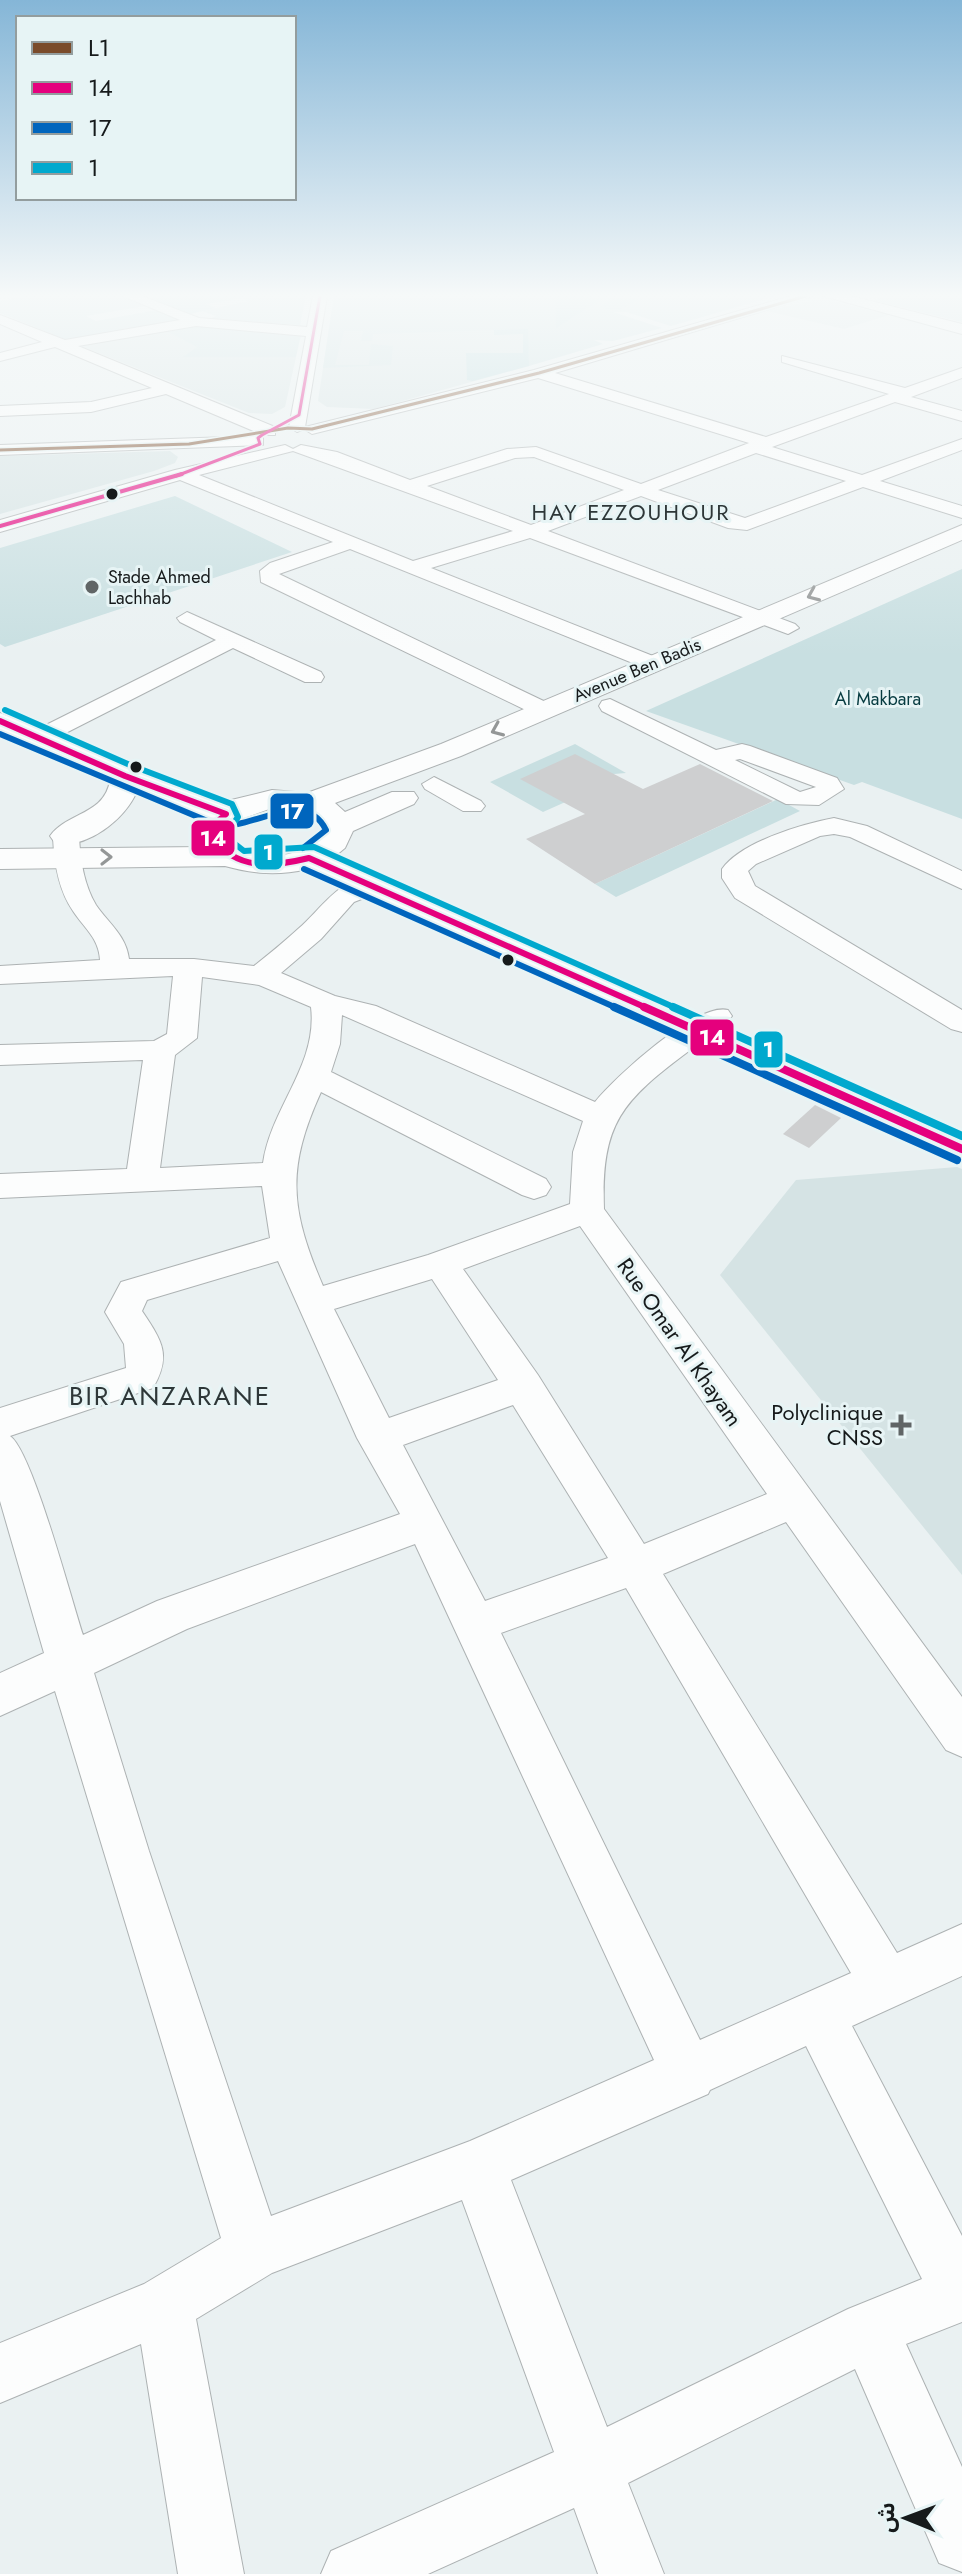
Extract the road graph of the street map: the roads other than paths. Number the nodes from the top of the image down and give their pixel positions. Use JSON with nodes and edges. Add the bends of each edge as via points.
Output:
{"nodes":[{"id":1,"x":243,"y":416,"type":"edge"},
{"id":2,"x":296,"y":416,"type":"edge"},
{"id":3,"x":367,"y":416,"type":"edge"},
{"id":4,"x":672,"y":416,"type":"edge"},
{"id":5,"x":841,"y":416,"type":"edge"},
{"id":6,"x":292,"y":435,"type":"junction"},
{"id":7,"x":962,"y":444,"type":"edge"},
{"id":8,"x":761,"y":445,"type":"junction"},
{"id":9,"x":0,"y":450,"type":"edge"},
{"id":10,"x":293,"y":450,"type":"junction"},
{"id":11,"x":181,"y":474,"type":"junction"},
{"id":12,"x":863,"y":482,"type":"junction"},
{"id":13,"x":408,"y":486,"type":"junction"},
{"id":14,"x":641,"y":489,"type":"junction"},
{"id":15,"x":962,"y":512,"type":"edge"},
{"id":16,"x":0,"y":526,"type":"edge"},
{"id":17,"x":532,"y":531,"type":"junction"},
{"id":18,"x":962,"y":532,"type":"edge"},
{"id":19,"x":349,"y":543,"type":"junction"},
{"id":20,"x":962,"y":551,"type":"edge"},
{"id":21,"x":410,"y":568,"type":"junction"},
{"id":22,"x":187,"y":618,"type":"dead end"},
{"id":23,"x":759,"y":618,"type":"junction"},
{"id":24,"x":788,"y":628,"type":"junction"},
{"id":25,"x":232,"y":640,"type":"junction"},
{"id":26,"x":650,"y":663,"type":"junction"},
{"id":27,"x":313,"y":677,"type":"dead end"},
{"id":28,"x":610,"y":706,"type":"junction"},
{"id":29,"x":544,"y":710,"type":"junction"},
{"id":30,"x":0,"y":721,"type":"edge"},
{"id":31,"x":40,"y":737,"type":"junction"},
{"id":32,"x":716,"y":757,"type":"dead end"},
{"id":33,"x":463,"y":758,"type":"junction"},
{"id":34,"x":125,"y":776,"type":"junction"},
{"id":35,"x":434,"y":784,"type":"junction"},
{"id":36,"x":310,"y":802,"type":"junction"},
{"id":37,"x":472,"y":806,"type":"dead end"},
{"id":38,"x":221,"y":818,"type":"junction"},
{"id":39,"x":0,"y":840,"type":"edge"},
{"id":40,"x":326,"y":843,"type":"junction"},
{"id":41,"x":66,"y":846,"type":"junction"},
{"id":42,"x":229,"y":856,"type":"junction"},
{"id":43,"x":0,"y":859,"type":"edge"},
{"id":44,"x":962,"y":881,"type":"edge"},
{"id":45,"x":372,"y":885,"type":"junction"},
{"id":46,"x":115,"y":969,"type":"junction"},
{"id":47,"x":188,"y":971,"type":"junction"},
{"id":48,"x":0,"y":975,"type":"edge"},
{"id":49,"x":259,"y":976,"type":"junction"},
{"id":50,"x":325,"y":1002,"type":"junction"},
{"id":51,"x":707,"y":1023,"type":"junction"},
{"id":52,"x":962,"y":1023,"type":"edge"},
{"id":53,"x":160,"y":1050,"type":"junction"},
{"id":54,"x":0,"y":1055,"type":"edge"},
{"id":55,"x":312,"y":1075,"type":"junction"},
{"id":56,"x":601,"y":1117,"type":"junction"},
{"id":57,"x":957,"y":1138,"type":"edge"},
{"id":58,"x":278,"y":1174,"type":"junction"},
{"id":59,"x":142,"y":1180,"type":"junction"},
{"id":60,"x":0,"y":1186,"type":"edge"},
{"id":61,"x":534,"y":1187,"type":"dead end"},
{"id":62,"x":587,"y":1211,"type":"junction"},
{"id":63,"x":288,"y":1245,"type":"junction"},
{"id":64,"x":440,"y":1264,"type":"junction"},
{"id":65,"x":313,"y":1302,"type":"junction"},
{"id":66,"x":524,"y":1386,"type":"junction"},
{"id":67,"x":0,"y":1424,"type":"edge"},
{"id":68,"x":377,"y":1438,"type":"junction"},
{"id":69,"x":0,"y":1449,"type":"edge"},
{"id":70,"x":793,"y":1501,"type":"junction"},
{"id":71,"x":426,"y":1522,"type":"junction"},
{"id":72,"x":636,"y":1566,"type":"junction"},
{"id":73,"x":474,"y":1624,"type":"junction"},
{"id":74,"x":67,"y":1665,"type":"junction"},
{"id":75,"x":0,"y":1695,"type":"edge"},
{"id":76,"x":962,"y":1735,"type":"edge"},
{"id":77,"x":962,"y":1950,"type":"edge"},
{"id":78,"x":885,"y":1982,"type":"junction"},
{"id":79,"x":818,"y":2014,"type":"junction"},
{"id":80,"x":689,"y":2075,"type":"junction"},
{"id":81,"x":478,"y":2166,"type":"junction"},
{"id":82,"x":254,"y":2251,"type":"junction"},
{"id":83,"x":961,"y":2292,"type":"edge"},
{"id":84,"x":164,"y":2305,"type":"junction"},
{"id":85,"x":869,"y":2330,"type":"junction"},
{"id":86,"x":0,"y":2373,"type":"edge"},
{"id":87,"x":593,"y":2467,"type":"junction"},
{"id":88,"x":962,"y":2540,"type":"edge"},
{"id":89,"x":211,"y":2574,"type":"edge"},
{"id":90,"x":354,"y":2574,"type":"edge"},
{"id":91,"x":631,"y":2574,"type":"edge"}],
"edges":[{"from":1,"to":6,"type":"street"},
{"from":2,"to":6,"type":"street"},
{"from":3,"to":6,"type":"street"},
{"from":4,"to":8,"type":"street"},
{"from":5,"to":8,"type":"street"},
{"from":6,"to":9,"type":"street"},
{"from":6,"to":10,"type":"street"},
{"from":6,"to":10,"type":"street"},
{"from":6,"to":11,"type":"street"},
{"from":6,"to":13,"type":"street"},
{"from":7,"to":12,"type":"street"},
{"from":8,"to":12,"type":"street"},
{"from":8,"to":14,"type":"street"},
{"from":10,"to":11,"type":"street"},
{"from":11,"to":16,"type":"street"},
{"from":11,"to":19,"type":"street"},
{"from":12,"to":14,"type":"street","via":[[741,525]]},
{"from":12,"to":15,"type":"street"},
{"from":13,"to":14,"type":"street","via":[[530,452]]},
{"from":13,"to":17,"type":"street"},
{"from":14,"to":17,"type":"street"},
{"from":17,"to":21,"type":"street"},
{"from":17,"to":23,"type":"street"},
{"from":18,"to":23,"type":"main road","name":"Avenue Ben Badis","one_way":true},
{"from":19,"to":21,"type":"street"},
{"from":19,"to":29,"type":"street","via":[[277,567],[268,578]]},
{"from":20,"to":24,"type":"main road","name":"Avenue Ben Badis"},
{"from":21,"to":26,"type":"street"},
{"from":22,"to":25,"type":"street"},
{"from":23,"to":24,"type":"street"},
{"from":23,"to":26,"type":"main road","name":"Avenue Ben Badis"},
{"from":24,"to":28,"type":"main road","name":"Avenue Ben Badis"},
{"from":25,"to":27,"type":"street"},
{"from":25,"to":31,"type":"street"},
{"from":26,"to":29,"type":"main road","name":"Avenue Ben Badis"},
{"from":28,"to":32,"type":"street"},
{"from":28,"to":33,"type":"main road","name":"Avenue Ben Badis"},
{"from":29,"to":33,"type":"main road","name":"Avenue Ben Badis","one_way":true},
{"from":30,"to":31,"type":"main road"},
{"from":31,"to":34,"type":"main road"},
{"from":33,"to":35,"type":"main road","name":"Avenue Ben Badis"},
{"from":33,"to":36,"type":"main road","name":"Avenue Ben Badis"},
{"from":34,"to":38,"type":"main road"},
{"from":34,"to":41,"type":"main road","via":[[120,797]]},
{"from":35,"to":37,"type":"street"},
{"from":35,"to":40,"type":"main road","name":"Avenue Ben Badis"},
{"from":36,"to":38,"type":"main road","via":[[272,799],[247,804]]},
{"from":36,"to":40,"type":"main road","via":[[334,816]]},
{"from":38,"to":41,"type":"main road"},
{"from":38,"to":42,"type":"main road","via":[[212,837]]},
{"from":39,"to":41,"type":"main road"},
{"from":40,"to":42,"type":"main road","name":"Avenue Ben Badis","via":[[267,865]]},
{"from":40,"to":45,"type":"main road"},
{"from":40,"to":51,"type":"main road"},
{"from":41,"to":42,"type":"main road","name":"Avenue Ben Badis","one_way":true},
{"from":41,"to":43,"type":"main road"},
{"from":41,"to":46,"type":"street","via":[[80,901],[110,935]]},
{"from":44,"to":52,"type":"street","via":[[858,831],[834,826],[747,858],[735,869],[745,892]]},
{"from":45,"to":49,"type":"street","via":[[344,896],[311,933]]},
{"from":45,"to":51,"type":"main road"},
{"from":46,"to":47,"type":"street"},
{"from":46,"to":48,"type":"street"},
{"from":47,"to":49,"type":"street"},
{"from":47,"to":53,"type":"street","via":[[182,1038]]},
{"from":49,"to":50,"type":"street"},
{"from":50,"to":55,"type":"street","via":[[328,1039]]},
{"from":50,"to":56,"type":"street","via":[[365,1012]]},
{"from":51,"to":56,"type":"street","via":[[617,1097]]},
{"from":51,"to":57,"type":"main road"},
{"from":53,"to":54,"type":"street"},
{"from":53,"to":59,"type":"street"},
{"from":55,"to":58,"type":"street","via":[[294,1114]]},
{"from":55,"to":61,"type":"street"},
{"from":56,"to":62,"type":"street","via":[[590,1146]]},
{"from":58,"to":59,"type":"street"},
{"from":58,"to":63,"type":"street"},
{"from":59,"to":60,"type":"street"},
{"from":62,"to":64,"type":"street"},
{"from":62,"to":70,"type":"street","name":"Rue Omar Al Khayam"},
{"from":63,"to":65,"type":"street"},
{"from":63,"to":67,"type":"street","via":[[134,1291],[123,1312],[149,1355],[140,1378]]},
{"from":64,"to":65,"type":"street"},
{"from":64,"to":66,"type":"street"},
{"from":65,"to":68,"type":"street"},
{"from":66,"to":68,"type":"street"},
{"from":66,"to":72,"type":"street"},
{"from":68,"to":71,"type":"street"},
{"from":69,"to":74,"type":"street","via":[[22,1505]]},
{"from":70,"to":72,"type":"street"},
{"from":70,"to":76,"type":"street","name":"Rue Omar Al Khayam"},
{"from":71,"to":73,"type":"street"},
{"from":71,"to":74,"type":"street","via":[[172,1615]]},
{"from":72,"to":73,"type":"street"},
{"from":72,"to":78,"type":"street"},
{"from":73,"to":80,"type":"street"},
{"from":74,"to":75,"type":"street"},
{"from":74,"to":82,"type":"street"},
{"from":77,"to":78,"type":"street"},
{"from":78,"to":79,"type":"street"},
{"from":79,"to":80,"type":"street"},
{"from":79,"to":83,"type":"street"},
{"from":80,"to":81,"type":"street"},
{"from":81,"to":82,"type":"street"},
{"from":81,"to":87,"type":"street"},
{"from":82,"to":84,"type":"street"},
{"from":83,"to":85,"type":"street"},
{"from":84,"to":86,"type":"street"},
{"from":84,"to":89,"type":"street"},
{"from":85,"to":87,"type":"street"},
{"from":85,"to":88,"type":"street"},
{"from":87,"to":90,"type":"street"},
{"from":87,"to":91,"type":"street"}]}
